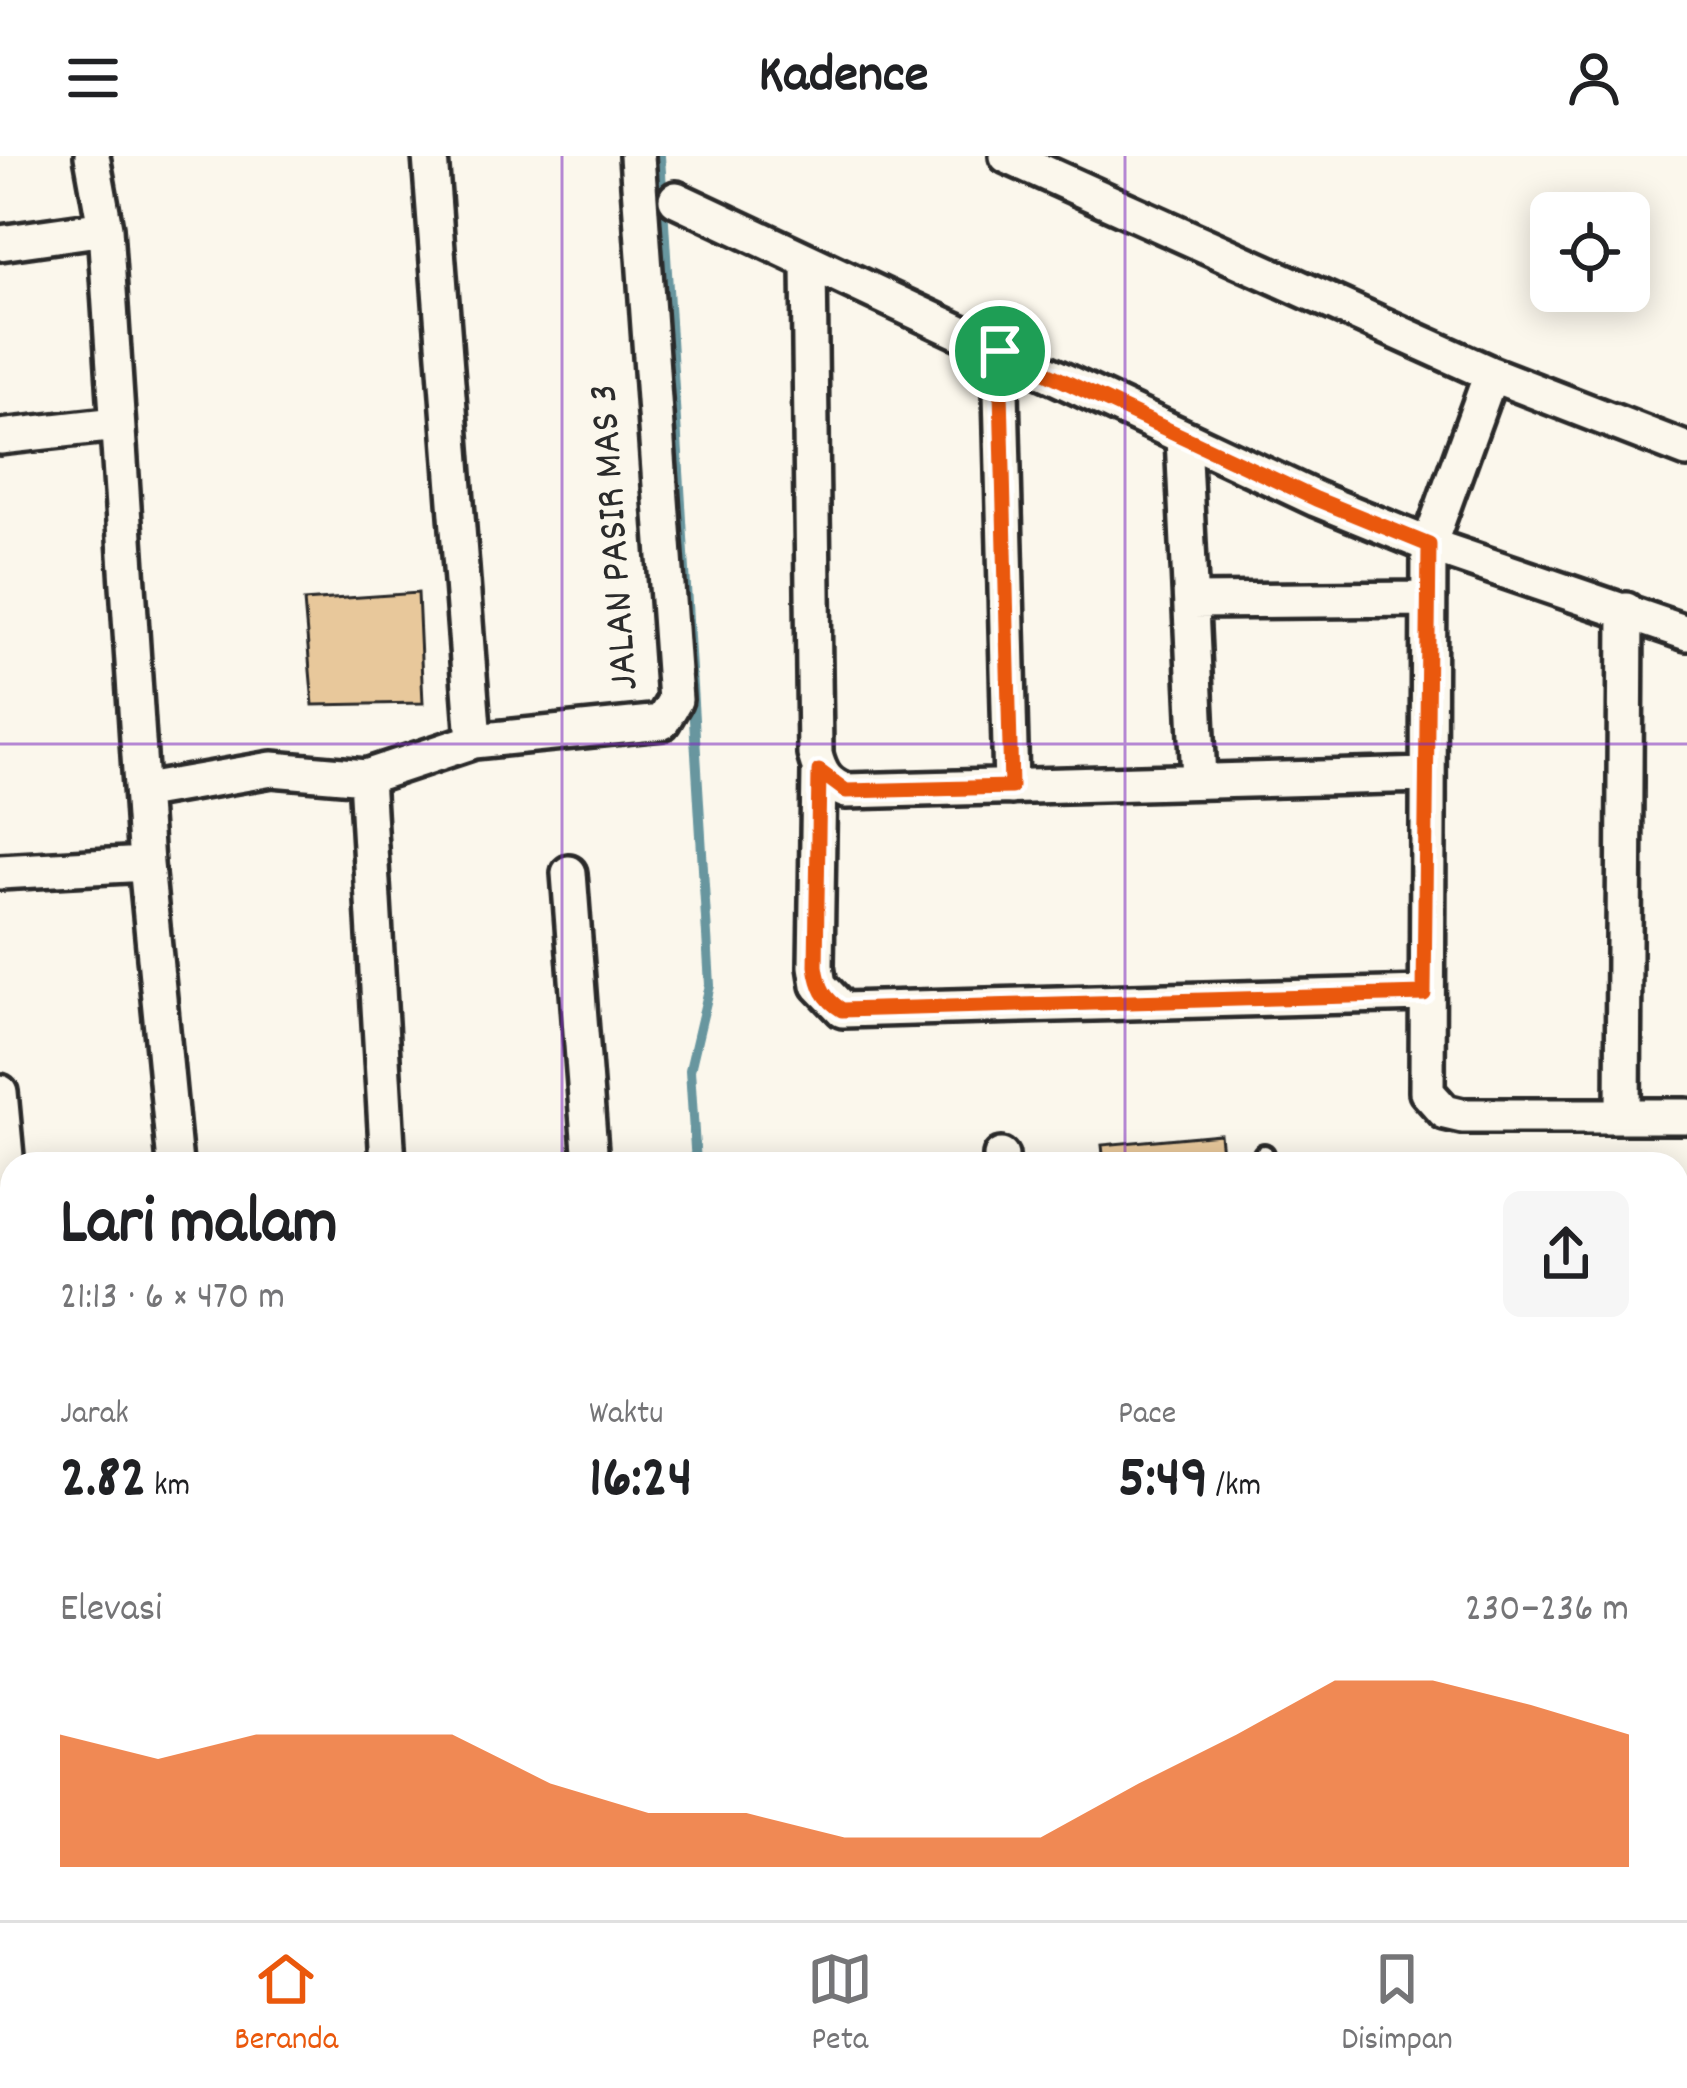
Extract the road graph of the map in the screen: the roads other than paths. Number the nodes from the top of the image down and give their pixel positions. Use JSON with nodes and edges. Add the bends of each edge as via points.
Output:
{"nodes":[{"id":1,"x":92,"y":156,"type":"edge"},
{"id":2,"x":430,"y":156,"type":"edge"},
{"id":3,"x":637,"y":156,"type":"edge"},
{"id":4,"x":1007,"y":156,"type":"edge"},
{"id":5,"x":676,"y":199,"type":"dead end"},
{"id":6,"x":105,"y":228,"type":"junction"},
{"id":7,"x":0,"y":243,"type":"edge"},
{"id":8,"x":809,"y":266,"type":"junction"},
{"id":9,"x":1000,"y":351,"type":"junction"},
{"id":10,"x":1491,"y":374,"type":"junction"},
{"id":11,"x":117,"y":424,"type":"junction"},
{"id":12,"x":0,"y":437,"type":"edge"},
{"id":13,"x":1183,"y":437,"type":"junction"},
{"id":14,"x":1687,"y":450,"type":"edge"},
{"id":15,"x":1429,"y":545,"type":"junction"},
{"id":16,"x":1426,"y":599,"type":"junction"},
{"id":17,"x":1191,"y":601,"type":"junction"},
{"id":18,"x":1625,"y":610,"type":"junction"},
{"id":19,"x":1687,"y":633,"type":"edge"},
{"id":20,"x":474,"y":741,"type":"junction"},
{"id":21,"x":819,"y":771,"type":"junction"},
{"id":22,"x":1426,"y":775,"type":"junction"},
{"id":23,"x":366,"y":777,"type":"junction"},
{"id":24,"x":1199,"y":780,"type":"junction"},
{"id":25,"x":1011,"y":787,"type":"junction"},
{"id":26,"x":145,"y":791,"type":"junction"},
{"id":27,"x":146,"y":864,"type":"junction"},
{"id":28,"x":0,"y":872,"type":"edge"},
{"id":29,"x":569,"y":872,"type":"dead end"},
{"id":30,"x":1424,"y":994,"type":"junction"},
{"id":31,"x":0,"y":1092,"type":"edge"},
{"id":32,"x":1623,"y":1116,"type":"junction"},
{"id":33,"x":1687,"y":1116,"type":"edge"},
{"id":34,"x":6,"y":1152,"type":"edge"},
{"id":35,"x":175,"y":1152,"type":"edge"},
{"id":36,"x":387,"y":1152,"type":"edge"},
{"id":37,"x":591,"y":1152,"type":"edge"}],
"edges":[{"from":1,"to":6,"type":"street"},
{"from":2,"to":20,"type":"street"},
{"from":3,"to":20,"type":"street","name":"JALAN PASIR MAS 3","via":[[675,700],[662,722]]},
{"from":4,"to":10,"type":"street"},
{"from":5,"to":8,"type":"street"},
{"from":6,"to":7,"type":"street"},
{"from":6,"to":11,"type":"street"},
{"from":8,"to":9,"type":"street"},
{"from":8,"to":21,"type":"street"},
{"from":9,"to":13,"type":"street"},
{"from":9,"to":25,"type":"street"},
{"from":10,"to":14,"type":"street"},
{"from":10,"to":15,"type":"street"},
{"from":11,"to":12,"type":"street"},
{"from":11,"to":26,"type":"street"},
{"from":13,"to":15,"type":"street"},
{"from":13,"to":17,"type":"street"},
{"from":15,"to":16,"type":"street"},
{"from":15,"to":18,"type":"street"},
{"from":16,"to":17,"type":"street"},
{"from":16,"to":22,"type":"street"},
{"from":17,"to":24,"type":"street"},
{"from":18,"to":19,"type":"street"},
{"from":18,"to":32,"type":"street"},
{"from":20,"to":23,"type":"street","name":"JALAN PASIR MAS 3"},
{"from":21,"to":25,"type":"street","via":[[846,791]]},
{"from":21,"to":30,"type":"street","via":[[816,966],[819,985],[842,1010]]},
{"from":22,"to":24,"type":"street"},
{"from":22,"to":30,"type":"street"},
{"from":23,"to":26,"type":"street","via":[[272,770]]},
{"from":23,"to":36,"type":"street"},
{"from":24,"to":25,"type":"street"},
{"from":26,"to":27,"type":"street"},
{"from":27,"to":28,"type":"street"},
{"from":27,"to":35,"type":"street"},
{"from":29,"to":37,"type":"street"},
{"from":30,"to":32,"type":"street","via":[[1427,1092],[1445,1112]]},
{"from":31,"to":34,"type":"street"},
{"from":32,"to":33,"type":"street"}]}
